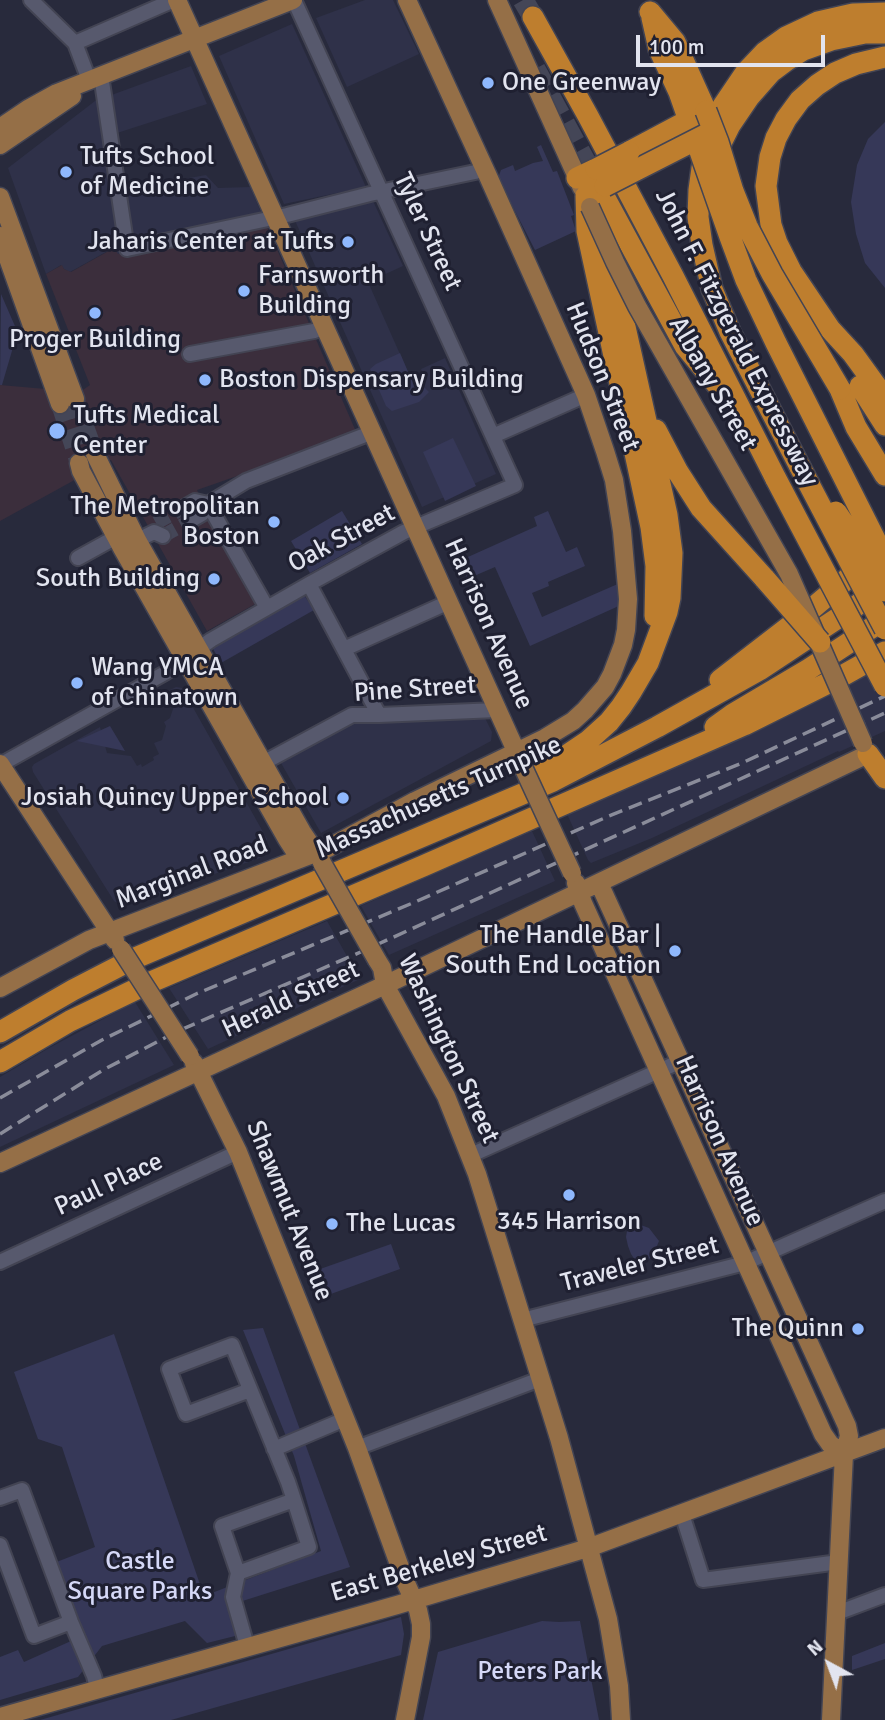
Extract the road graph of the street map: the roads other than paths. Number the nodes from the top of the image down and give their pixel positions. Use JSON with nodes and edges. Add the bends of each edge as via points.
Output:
{"nodes":[{"id":1,"x":31,"y":0,"type":"edge"},
{"id":2,"x":176,"y":0,"type":"edge"},
{"id":3,"x":293,"y":0,"type":"edge"},
{"id":4,"x":407,"y":0,"type":"edge"},
{"id":5,"x":498,"y":0,"type":"edge"},
{"id":6,"x":648,"y":6,"type":"edge"},
{"id":7,"x":885,"y":13,"type":"edge"},
{"id":8,"x":533,"y":17,"type":"tunnel mouth"},
{"id":9,"x":885,"y":33,"type":"edge"},
{"id":10,"x":195,"y":39,"type":"junction"},
{"id":11,"x":75,"y":43,"type":"junction"},
{"id":12,"x":885,"y":57,"type":"edge"},
{"id":13,"x":96,"y":77,"type":"junction"},
{"id":14,"x":701,"y":126,"type":"junction"},
{"id":15,"x":0,"y":128,"type":"edge"},
{"id":16,"x":0,"y":145,"type":"edge"},
{"id":17,"x":484,"y":168,"type":"junction"},
{"id":18,"x":381,"y":192,"type":"junction"},
{"id":19,"x":592,"y":193,"type":"junction"},
{"id":20,"x":0,"y":197,"type":"edge"},
{"id":21,"x":276,"y":217,"type":"junction"},
{"id":22,"x":0,"y":236,"type":"edge"},
{"id":23,"x":706,"y":266,"type":"junction"},
{"id":24,"x":326,"y":327,"type":"junction"},
{"id":25,"x":41,"y":330,"type":"junction"},
{"id":26,"x":190,"y":354,"type":"dead end"},
{"id":27,"x":865,"y":389,"type":"edge"},
{"id":28,"x":586,"y":395,"type":"junction"},
{"id":29,"x":68,"y":402,"type":"tunnel mouth"},
{"id":30,"x":642,"y":404,"type":"junction"},
{"id":31,"x":744,"y":416,"type":"junction"},
{"id":32,"x":885,"y":425,"type":"edge"},
{"id":33,"x":373,"y":432,"type":"junction"},
{"id":34,"x":493,"y":436,"type":"junction"},
{"id":35,"x":885,"y":452,"type":"edge"},
{"id":36,"x":87,"y":458,"type":"tunnel mouth"},
{"id":37,"x":800,"y":467,"type":"junction"},
{"id":38,"x":885,"y":475,"type":"edge"},
{"id":39,"x":515,"y":485,"type":"joint"},
{"id":40,"x":208,"y":504,"type":"junction"},
{"id":41,"x":187,"y":514,"type":"tunnel mouth"},
{"id":42,"x":416,"y":527,"type":"junction"},
{"id":43,"x":158,"y":530,"type":"tunnel mouth"},
{"id":44,"x":125,"y":542,"type":"junction"},
{"id":45,"x":885,"y":547,"type":"edge"},
{"id":46,"x":78,"y":558,"type":"dead end"},
{"id":47,"x":885,"y":559,"type":"edge"},
{"id":48,"x":309,"y":584,"type":"junction"},
{"id":49,"x":885,"y":584,"type":"edge"},
{"id":50,"x":885,"y":591,"type":"edge"},
{"id":51,"x":449,"y":601,"type":"junction"},
{"id":52,"x":267,"y":608,"type":"junction"},
{"id":53,"x":885,"y":619,"type":"edge"},
{"id":54,"x":885,"y":629,"type":"edge"},
{"id":55,"x":820,"y":642,"type":"junction"},
{"id":56,"x":344,"y":649,"type":"junction"},
{"id":57,"x":653,"y":649,"type":"junction"},
{"id":58,"x":885,"y":652,"type":"edge"},
{"id":59,"x":192,"y":654,"type":"junction"},
{"id":60,"x":885,"y":686,"type":"edge"},
{"id":61,"x":497,"y":710,"type":"junction"},
{"id":62,"x":379,"y":715,"type":"junction"},
{"id":63,"x":648,"y":732,"type":"junction"},
{"id":64,"x":866,"y":748,"type":"junction"},
{"id":65,"x":680,"y":753,"type":"junction"},
{"id":66,"x":520,"y":759,"type":"junction"},
{"id":67,"x":263,"y":763,"type":"junction"},
{"id":68,"x":0,"y":765,"type":"edge"},
{"id":69,"x":885,"y":778,"type":"edge"},
{"id":70,"x":885,"y":793,"type":"edge"},
{"id":71,"x":491,"y":807,"type":"junction"},
{"id":72,"x":313,"y":858,"type":"junction"},
{"id":73,"x":599,"y":883,"type":"junction"},
{"id":74,"x":579,"y":892,"type":"junction"},
{"id":75,"x":110,"y":932,"type":"junction"},
{"id":76,"x":385,"y":985,"type":"junction"},
{"id":77,"x":0,"y":988,"type":"edge"},
{"id":78,"x":0,"y":1032,"type":"edge"},
{"id":79,"x":681,"y":1061,"type":"junction"},
{"id":80,"x":0,"y":1062,"type":"edge"},
{"id":81,"x":194,"y":1064,"type":"junction"},
{"id":82,"x":659,"y":1072,"type":"junction"},
{"id":83,"x":238,"y":1152,"type":"junction"},
{"id":84,"x":471,"y":1155,"type":"junction"},
{"id":85,"x":0,"y":1163,"type":"edge"},
{"id":86,"x":885,"y":1201,"type":"edge"},
{"id":87,"x":768,"y":1253,"type":"junction"},
{"id":88,"x":0,"y":1262,"type":"edge"},
{"id":89,"x":746,"y":1263,"type":"junction"},
{"id":90,"x":522,"y":1320,"type":"junction"},
{"id":91,"x":540,"y":1379,"type":"junction"},
{"id":92,"x":250,"y":1390,"type":"junction"},
{"id":93,"x":345,"y":1419,"type":"junction"},
{"id":94,"x":885,"y":1438,"type":"edge"},
{"id":95,"x":357,"y":1448,"type":"junction"},
{"id":96,"x":274,"y":1449,"type":"junction"},
{"id":97,"x":844,"y":1454,"type":"junction"},
{"id":98,"x":0,"y":1498,"type":"edge"},
{"id":99,"x":294,"y":1500,"type":"junction"},
{"id":100,"x":682,"y":1514,"type":"junction"},
{"id":101,"x":0,"y":1545,"type":"edge"},
{"id":102,"x":588,"y":1548,"type":"junction"},
{"id":103,"x":839,"y":1562,"type":"junction"},
{"id":104,"x":238,"y":1573,"type":"junction"},
{"id":105,"x":885,"y":1595,"type":"edge"},
{"id":106,"x":414,"y":1600,"type":"junction"},
{"id":107,"x":837,"y":1613,"type":"junction"},
{"id":108,"x":71,"y":1622,"type":"junction"},
{"id":109,"x":247,"y":1646,"type":"junction"},
{"id":110,"x":97,"y":1688,"type":"junction"},
{"id":111,"x":0,"y":1717,"type":"edge"},
{"id":112,"x":405,"y":1720,"type":"edge"},
{"id":113,"x":621,"y":1720,"type":"edge"},
{"id":114,"x":831,"y":1720,"type":"edge"}],
"edges":[{"from":1,"to":11,"type":"street"},
{"from":2,"to":10,"type":"main road","name":"Harrison Avenue"},
{"from":2,"to":11,"type":"street"},
{"from":3,"to":10,"type":"main road"},
{"from":3,"to":18,"type":"street","name":"Tyler Street"},
{"from":4,"to":17,"type":"main road","name":"Hudson Street"},
{"from":5,"to":19,"type":"main road","name":"Albany Street"},
{"from":6,"to":14,"type":"highway","via":[[675,42]]},
{"from":7,"to":23,"type":"highway","via":[[844,16],[793,33],[765,52],[733,88],[713,127],[702,168],[698,217]]},
{"from":8,"to":31,"type":"highway","name":"John F. Fitzgerald Expressway"},
{"from":9,"to":23,"type":"highway","via":[[843,37],[803,50],[771,72],[743,106],[720,145],[710,177]]},
{"from":10,"to":13,"type":"main road"},
{"from":10,"to":21,"type":"main road","name":"Harrison Avenue"},
{"from":11,"to":13,"type":"street","via":[[86,72]]},
{"from":12,"to":27,"type":"highway","via":[[845,68],[808,92],[776,138],[767,177],[774,234],[785,261]]},
{"from":13,"to":15,"type":"main road","via":[[43,100]]},
{"from":13,"to":16,"type":"main road"},
{"from":13,"to":21,"type":"street","via":[[127,249]]},
{"from":14,"to":19,"type":"highway","bridge":true},
{"from":14,"to":27,"type":"highway","bridge":true,"via":[[766,263]]},
{"from":14,"to":47,"type":"highway","bridge":true,"via":[[746,280]]},
{"from":17,"to":18,"type":"street"},
{"from":17,"to":28,"type":"main road","name":"Hudson Street"},
{"from":18,"to":21,"type":"street"},
{"from":18,"to":34,"type":"street","name":"Tyler Street"},
{"from":19,"to":30,"type":"highway"},
{"from":19,"to":31,"type":"highway","via":[[685,346]]},
{"from":19,"to":55,"type":"main road","name":"Albany Street","bridge":true,"via":[[631,295],[778,553]]},
{"from":19,"to":57,"type":"highway","via":[[587,231],[653,537]]},
{"from":20,"to":25,"type":"main road"},
{"from":21,"to":24,"type":"main road","name":"Harrison Avenue"},
{"from":22,"to":25,"type":"main road"},
{"from":23,"to":37,"type":"highway","via":[[725,321]]},
{"from":24,"to":26,"type":"street"},
{"from":24,"to":33,"type":"main road","name":"Harrison Avenue"},
{"from":25,"to":29,"type":"main road"},
{"from":27,"to":32,"type":"highway"},
{"from":27,"to":35,"type":"highway","via":[[865,420]]},
{"from":27,"to":38,"type":"highway","via":[[856,427]]},
{"from":28,"to":34,"type":"street"},
{"from":28,"to":66,"type":"main road","name":"Hudson Street","via":[[617,497],[626,565],[626,631],[612,674],[596,699]]},
{"from":30,"to":55,"type":"highway","bridge":true,"via":[[693,496]]},
{"from":30,"to":57,"type":"highway","via":[[671,554],[670,598]]},
{"from":31,"to":60,"type":"highway","name":"John F. Fitzgerald Expressway","bridge":true},
{"from":33,"to":40,"type":"street","via":[[246,481]]},
{"from":33,"to":42,"type":"main road","name":"Harrison Avenue"},
{"from":34,"to":39,"type":"street","name":"Tyler Street"},
{"from":36,"to":44,"type":"main road","name":"Washington Street","via":[[81,471]]},
{"from":37,"to":50,"type":"highway","bridge":true,"via":[[841,518]]},
{"from":37,"to":54,"type":"highway","bridge":true},
{"from":39,"to":42,"type":"street","name":"Oak Street"},
{"from":40,"to":41,"type":"street","via":[[202,514]]},
{"from":40,"to":52,"type":"street"},
{"from":42,"to":48,"type":"street","name":"Oak Street"},
{"from":42,"to":51,"type":"main road","name":"Harrison Avenue"},
{"from":43,"to":44,"type":"street"},
{"from":44,"to":46,"type":"street"},
{"from":44,"to":59,"type":"main road","name":"Washington Street"},
{"from":45,"to":63,"type":"highway","via":[[776,638]]},
{"from":48,"to":52,"type":"street","name":"Oak Street"},
{"from":48,"to":56,"type":"street"},
{"from":49,"to":63,"type":"highway","name":"Massachusetts Turnpike","via":[[761,669]]},
{"from":51,"to":56,"type":"street"},
{"from":51,"to":61,"type":"main road","name":"Harrison Avenue"},
{"from":52,"to":59,"type":"street","name":"Oak Street"},
{"from":53,"to":65,"type":"highway","via":[[733,714]]},
{"from":55,"to":64,"type":"main road","name":"Albany Street","bridge":true},
{"from":56,"to":62,"type":"street"},
{"from":57,"to":71,"type":"highway","via":[[632,692],[609,722]]},
{"from":58,"to":65,"type":"highway","name":"Massachusetts Turnpike"},
{"from":59,"to":67,"type":"main road","name":"Washington Street"},
{"from":59,"to":68,"type":"street","name":"Oak Street"},
{"from":59,"to":72,"type":"main road","name":"Washington Street","via":[[287,839]]},
{"from":61,"to":62,"type":"street","name":"Pine Street"},
{"from":61,"to":66,"type":"main road","name":"Harrison Avenue"},
{"from":62,"to":67,"type":"street","name":"Pine Street","via":[[352,715]]},
{"from":63,"to":71,"type":"highway","name":"Massachusetts Turnpike"},
{"from":64,"to":69,"type":"highway"},
{"from":64,"to":70,"type":"main road","name":"Albany Street"},
{"from":64,"to":73,"type":"main road","name":"Herald Street"},
{"from":65,"to":80,"type":"highway","name":"Massachusetts Turnpike","via":[[151,982]]},
{"from":66,"to":72,"type":"main road","name":"Marginal Road"},
{"from":66,"to":74,"type":"main road","name":"Harrison Avenue","bridge":true},
{"from":67,"to":72,"type":"main road","name":"Washington Street"},
{"from":68,"to":75,"type":"main road","name":"Shawmut Avenue"},
{"from":71,"to":78,"type":"highway","name":"Massachusetts Turnpike","via":[[133,960]]},
{"from":72,"to":75,"type":"main road","name":"Marginal Road"},
{"from":72,"to":76,"type":"main road","name":"Washington Street","bridge":true,"via":[[382,968]]},
{"from":73,"to":74,"type":"main road","name":"Herald Street"},
{"from":73,"to":79,"type":"main road","name":"Harrison Avenue"},
{"from":74,"to":76,"type":"main road","name":"Herald Street"},
{"from":74,"to":82,"type":"main road","name":"Harrison Avenue"},
{"from":75,"to":77,"type":"main road","name":"Marginal Road"},
{"from":75,"to":81,"type":"main road","name":"Shawmut Avenue","bridge":true},
{"from":76,"to":81,"type":"main road","name":"Herald Street"},
{"from":76,"to":84,"type":"main road","name":"Washington Street","via":[[439,1080]]},
{"from":79,"to":82,"type":"street"},
{"from":79,"to":87,"type":"main road","name":"Harrison Avenue"},
{"from":81,"to":83,"type":"main road","name":"Shawmut Avenue"},
{"from":81,"to":85,"type":"main road","name":"Herald Street"},
{"from":82,"to":84,"type":"street"},
{"from":82,"to":89,"type":"main road","name":"Harrison Avenue"},
{"from":83,"to":88,"type":"street","name":"Paul Place"},
{"from":83,"to":93,"type":"main road","name":"Shawmut Avenue"},
{"from":84,"to":90,"type":"main road","name":"Washington Street"},
{"from":86,"to":87,"type":"street","name":"Traveler Street"},
{"from":87,"to":89,"type":"street","name":"Traveler Street"},
{"from":87,"to":97,"type":"main road","name":"Harrison Avenue","via":[[848,1426]]},
{"from":89,"to":90,"type":"street","name":"Traveler Street"},
{"from":89,"to":97,"type":"main road","name":"Harrison Avenue","via":[[823,1434]]},
{"from":90,"to":91,"type":"main road","name":"Washington Street"},
{"from":91,"to":95,"type":"street"},
{"from":91,"to":102,"type":"main road","name":"Washington Street"},
{"from":92,"to":92,"type":"street","via":[[232,1345],[169,1369],[186,1415]]},
{"from":92,"to":96,"type":"street"},
{"from":93,"to":95,"type":"main road","name":"Shawmut Avenue"},
{"from":93,"to":96,"type":"street"},
{"from":94,"to":97,"type":"main road","name":"East Berkeley Street"},
{"from":95,"to":106,"type":"main road","name":"Shawmut Avenue"},
{"from":96,"to":99,"type":"street"},
{"from":97,"to":100,"type":"main road","name":"East Berkeley Street"},
{"from":97,"to":103,"type":"main road","name":"Harrison Avenue"},
{"from":98,"to":108,"type":"street","via":[[22,1490]]},
{"from":99,"to":104,"type":"street","via":[[309,1547]]},
{"from":99,"to":104,"type":"street","via":[[222,1526]]},
{"from":100,"to":102,"type":"main road","name":"East Berkeley Street"},
{"from":100,"to":103,"type":"street","via":[[703,1580]]},
{"from":101,"to":108,"type":"street","via":[[34,1636]]},
{"from":102,"to":106,"type":"main road","name":"East Berkeley Street"},
{"from":102,"to":113,"type":"main road","name":"Washington Street","via":[[611,1634]]},
{"from":103,"to":107,"type":"main road","name":"Harrison Avenue"},
{"from":104,"to":109,"type":"street","via":[[233,1597]]},
{"from":105,"to":107,"type":"street"},
{"from":106,"to":109,"type":"main road","name":"East Berkeley Street"},
{"from":106,"to":112,"type":"main road","name":"Shawmut Avenue","via":[[421,1637]]},
{"from":107,"to":114,"type":"main road","name":"Harrison Avenue"},
{"from":108,"to":110,"type":"street"},
{"from":109,"to":110,"type":"main road","name":"East Berkeley Street"},
{"from":110,"to":111,"type":"main road","name":"East Berkeley Street"}]}
